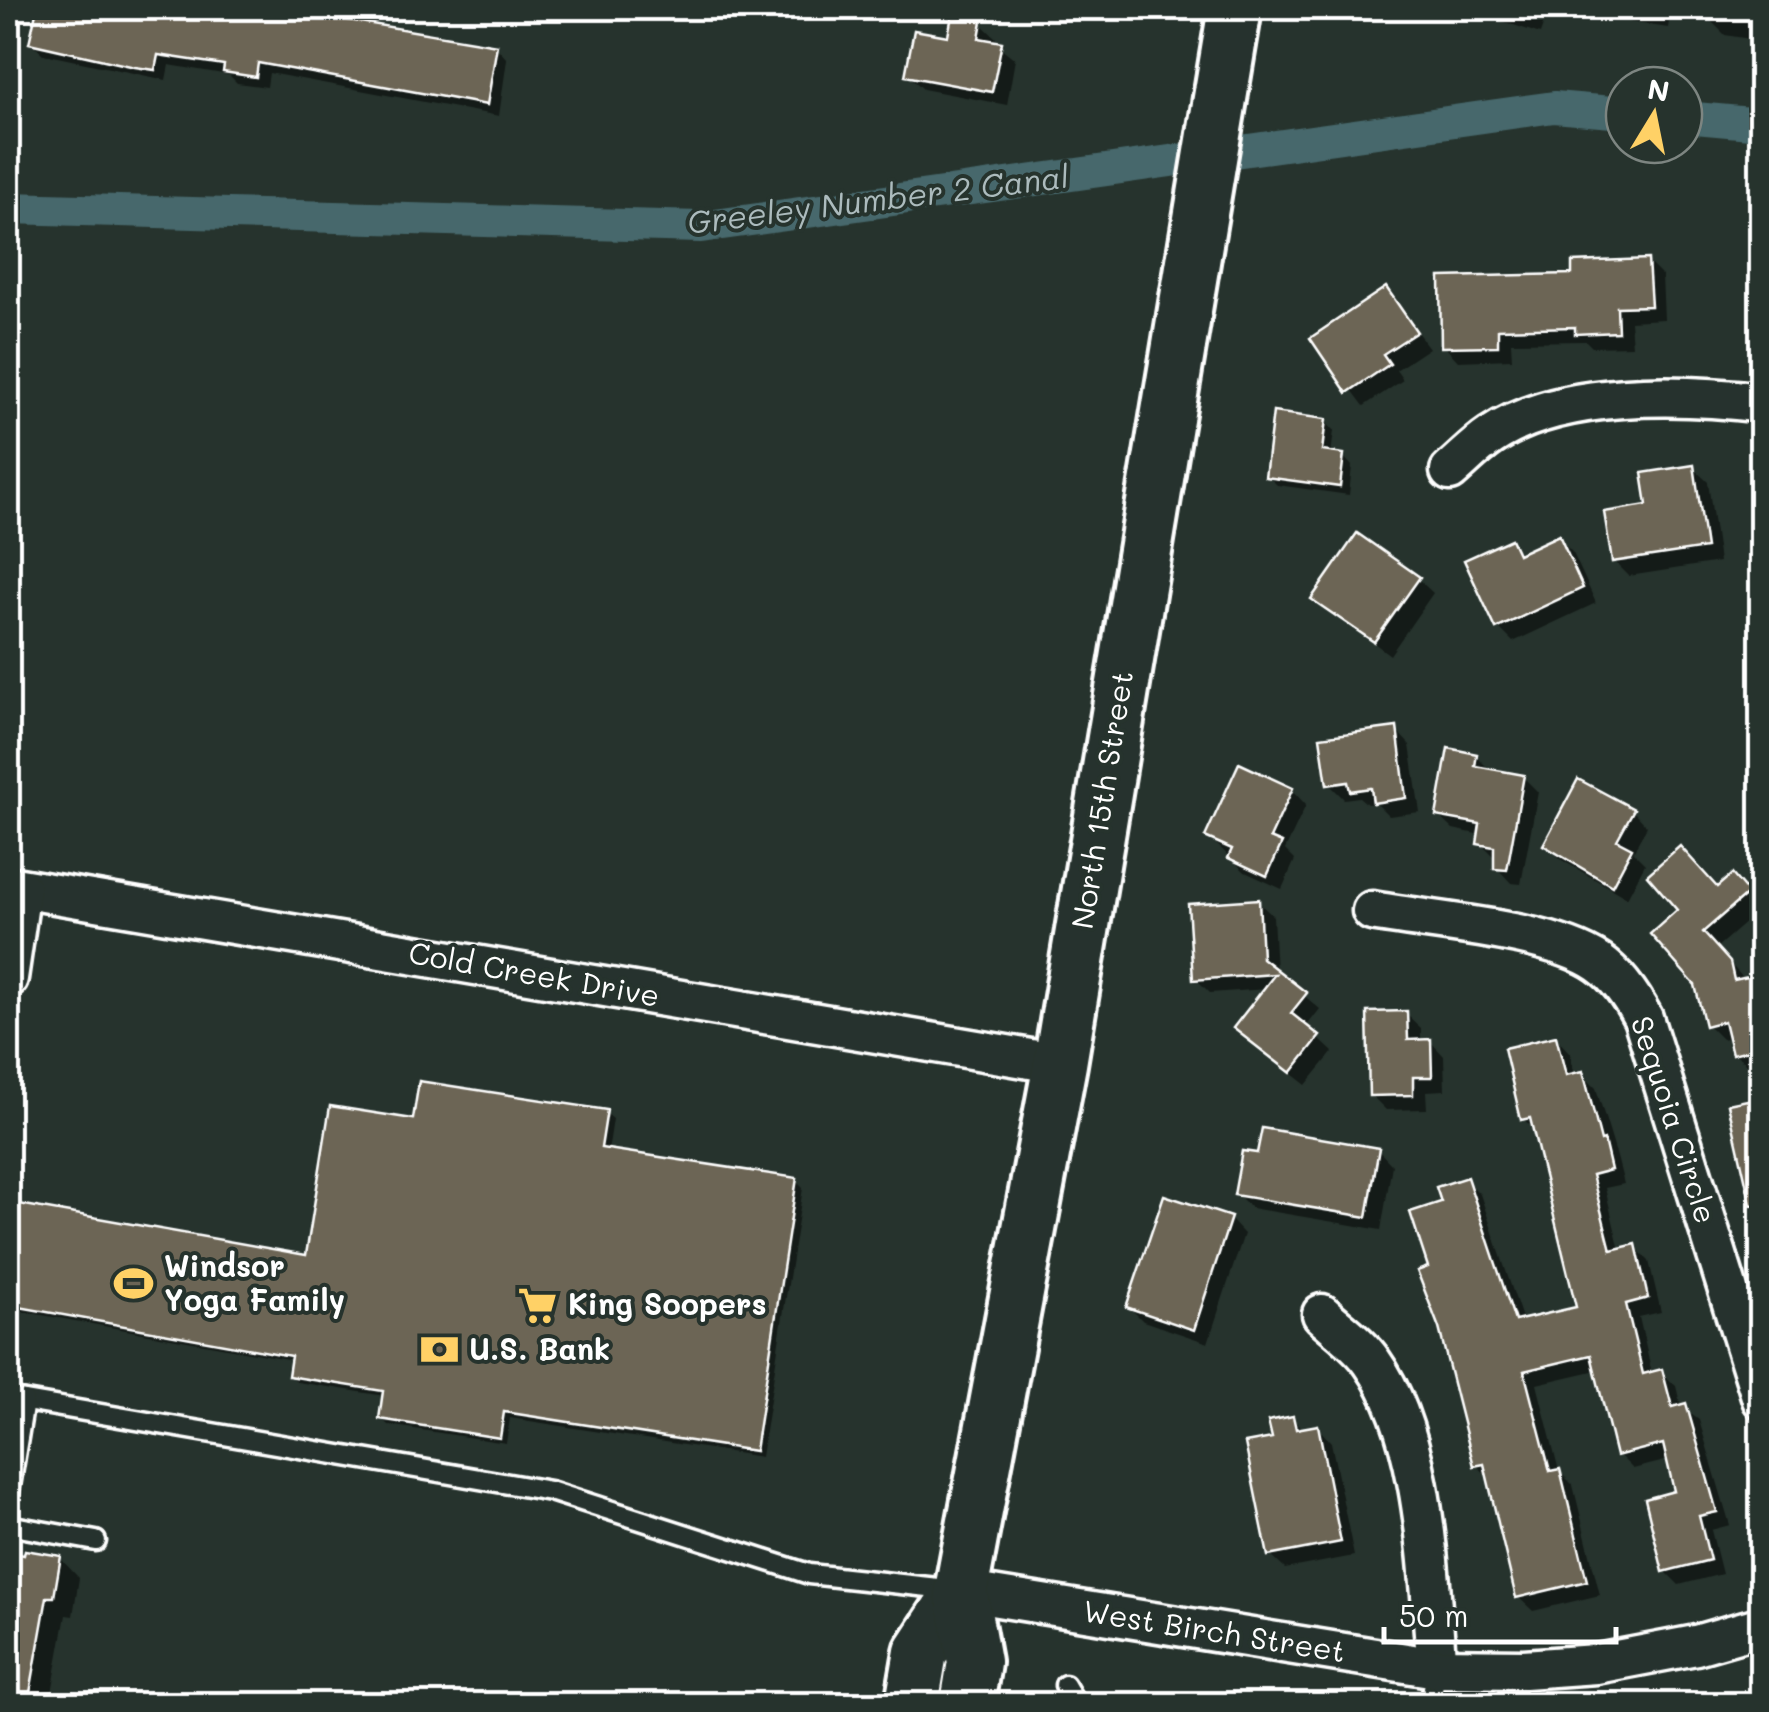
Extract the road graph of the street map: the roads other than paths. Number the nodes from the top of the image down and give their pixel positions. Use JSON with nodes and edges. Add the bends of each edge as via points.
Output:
{"nodes":[{"id":1,"x":1235,"y":8,"type":"edge"},
{"id":2,"x":1762,"y":403,"type":"edge"},
{"id":3,"x":1450,"y":471,"type":"dead end"},
{"id":4,"x":14,"y":887,"type":"edge"},
{"id":5,"x":1372,"y":911,"type":"dead end"},
{"id":6,"x":8,"y":978,"type":"edge"},
{"id":7,"x":1060,"y":1064,"type":"junction"},
{"id":8,"x":1322,"y":1314,"type":"dead end"},
{"id":9,"x":16,"y":1399,"type":"edge"},
{"id":10,"x":1762,"y":1399,"type":"edge"},
{"id":11,"x":8,"y":1499,"type":"edge"},
{"id":12,"x":8,"y":1524,"type":"edge"},
{"id":13,"x":96,"y":1540,"type":"dead end"},
{"id":14,"x":961,"y":1591,"type":"junction"},
{"id":15,"x":1762,"y":1626,"type":"edge"},
{"id":16,"x":1064,"y":1684,"type":"dead end"},
{"id":17,"x":1433,"y":1686,"type":"edge"},
{"id":18,"x":912,"y":1704,"type":"edge"},
{"id":19,"x":966,"y":1704,"type":"edge"},
{"id":20,"x":1076,"y":1704,"type":"edge"}],
"edges":[{"from":1,"to":7,"type":"street","name":"North 15th Street"},
{"from":2,"to":3,"type":"street","via":[[1694,395],[1560,408],[1492,436]]},
{"from":4,"to":6,"type":"street"},
{"from":4,"to":7,"type":"street","name":"Cold Creek Drive"},
{"from":5,"to":10,"type":"street","name":"Sequoia Circle","via":[[1562,945],[1602,965],[1632,997]]},
{"from":7,"to":14,"type":"street","name":"North 15th Street"},
{"from":8,"to":17,"type":"street","via":[[1371,1360],[1403,1433],[1421,1498]]},
{"from":9,"to":11,"type":"lane"},
{"from":9,"to":14,"type":"lane","via":[[550,1491],[810,1574]]},
{"from":12,"to":13,"type":"lane"},
{"from":14,"to":17,"type":"street","name":"West Birch Street"},
{"from":14,"to":18,"type":"street","name":"North 15th Street","via":[[921,1652]]},
{"from":14,"to":19,"type":"street","name":"North 15th Street","via":[[974,1662]]},
{"from":15,"to":17,"type":"street","name":"West Birch Street","via":[[1596,1664]]},
{"from":16,"to":20,"type":"lane"}]}
